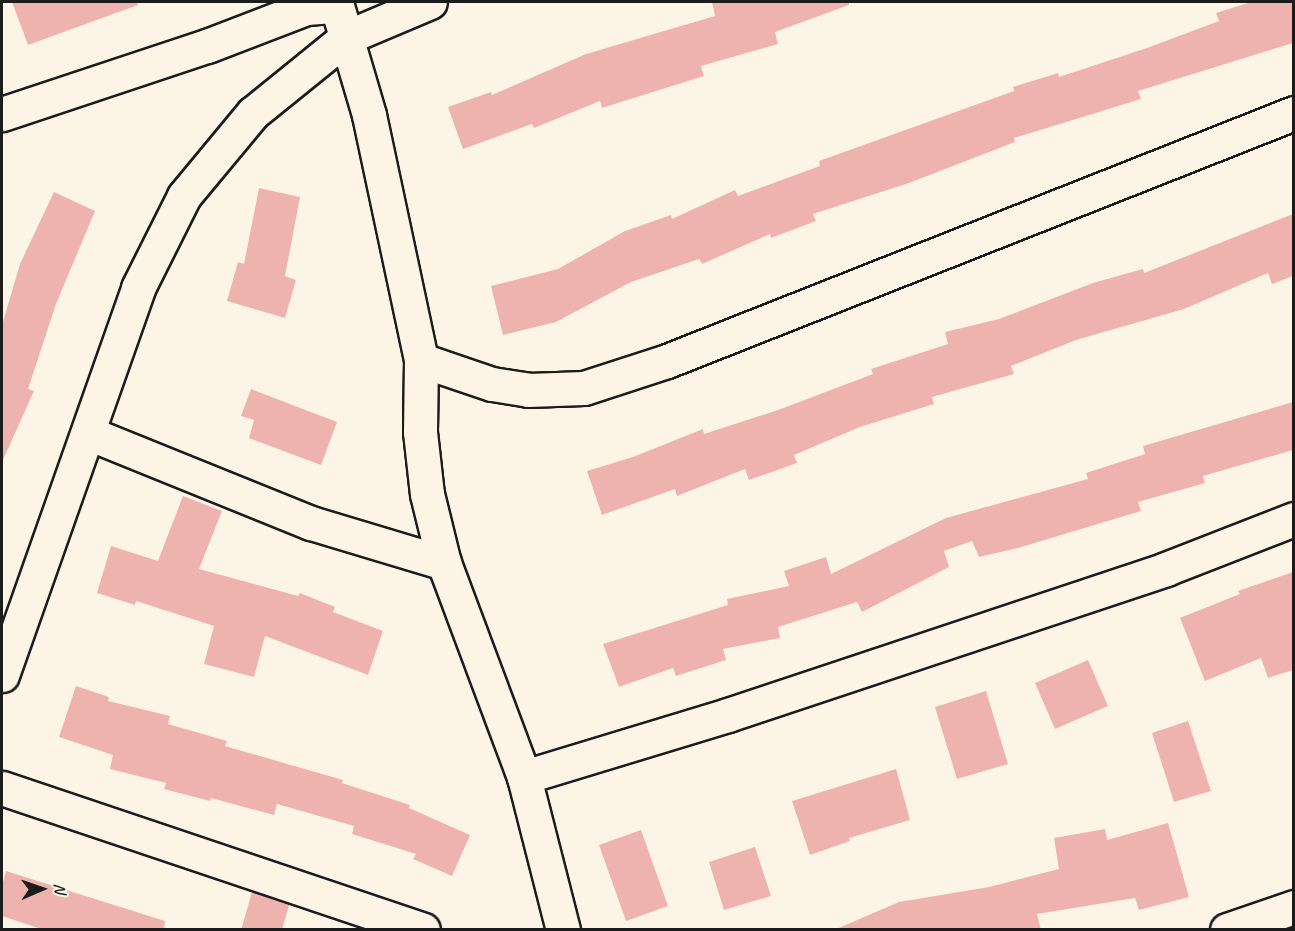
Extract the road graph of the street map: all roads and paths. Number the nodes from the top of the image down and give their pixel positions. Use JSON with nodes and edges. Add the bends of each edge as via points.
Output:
{"nodes":[{"id":1,"x":430,"y":2,"type":"edge"},
{"id":2,"x":336,"y":4,"type":"edge"},
{"id":3,"x":347,"y":37,"type":"junction"},
{"id":4,"x":1293,"y":113,"type":"edge"},
{"id":5,"x":2,"y":114,"type":"edge"},
{"id":6,"x":421,"y":360,"type":"junction"},
{"id":7,"x":88,"y":433,"type":"junction"},
{"id":8,"x":1293,"y":519,"type":"edge"},
{"id":9,"x":444,"y":562,"type":"junction"},
{"id":10,"x":2,"y":675,"type":"edge"},
{"id":11,"x":524,"y":777,"type":"junction"},
{"id":12,"x":2,"y":788,"type":"edge"},
{"id":13,"x":1293,"y":907,"type":"edge"},
{"id":14,"x":423,"y":930,"type":"edge"},
{"id":15,"x":563,"y":930,"type":"edge"},
{"id":16,"x":1227,"y":930,"type":"edge"}],
"edges":[{"from":1,"to":3,"type":"street"},
{"from":2,"to":3,"type":"street"},
{"from":2,"to":5,"type":"street","via":[[306,8],[207,46]]},
{"from":3,"to":6,"type":"street","via":[[369,115]]},
{"from":3,"to":7,"type":"street","via":[[253,113],[184,196],[138,288]]},
{"from":4,"to":6,"type":"street","via":[[667,361],[584,388],[510,387]]},
{"from":6,"to":9,"type":"street","via":[[420,432],[427,494]]},
{"from":7,"to":9,"type":"street","via":[[311,523]]},
{"from":7,"to":10,"type":"street"},
{"from":8,"to":11,"type":"street","via":[[1155,573],[728,715]]},
{"from":9,"to":11,"type":"street"},
{"from":11,"to":15,"type":"street"},
{"from":12,"to":14,"type":"street"},
{"from":13,"to":16,"type":"street"}]}
